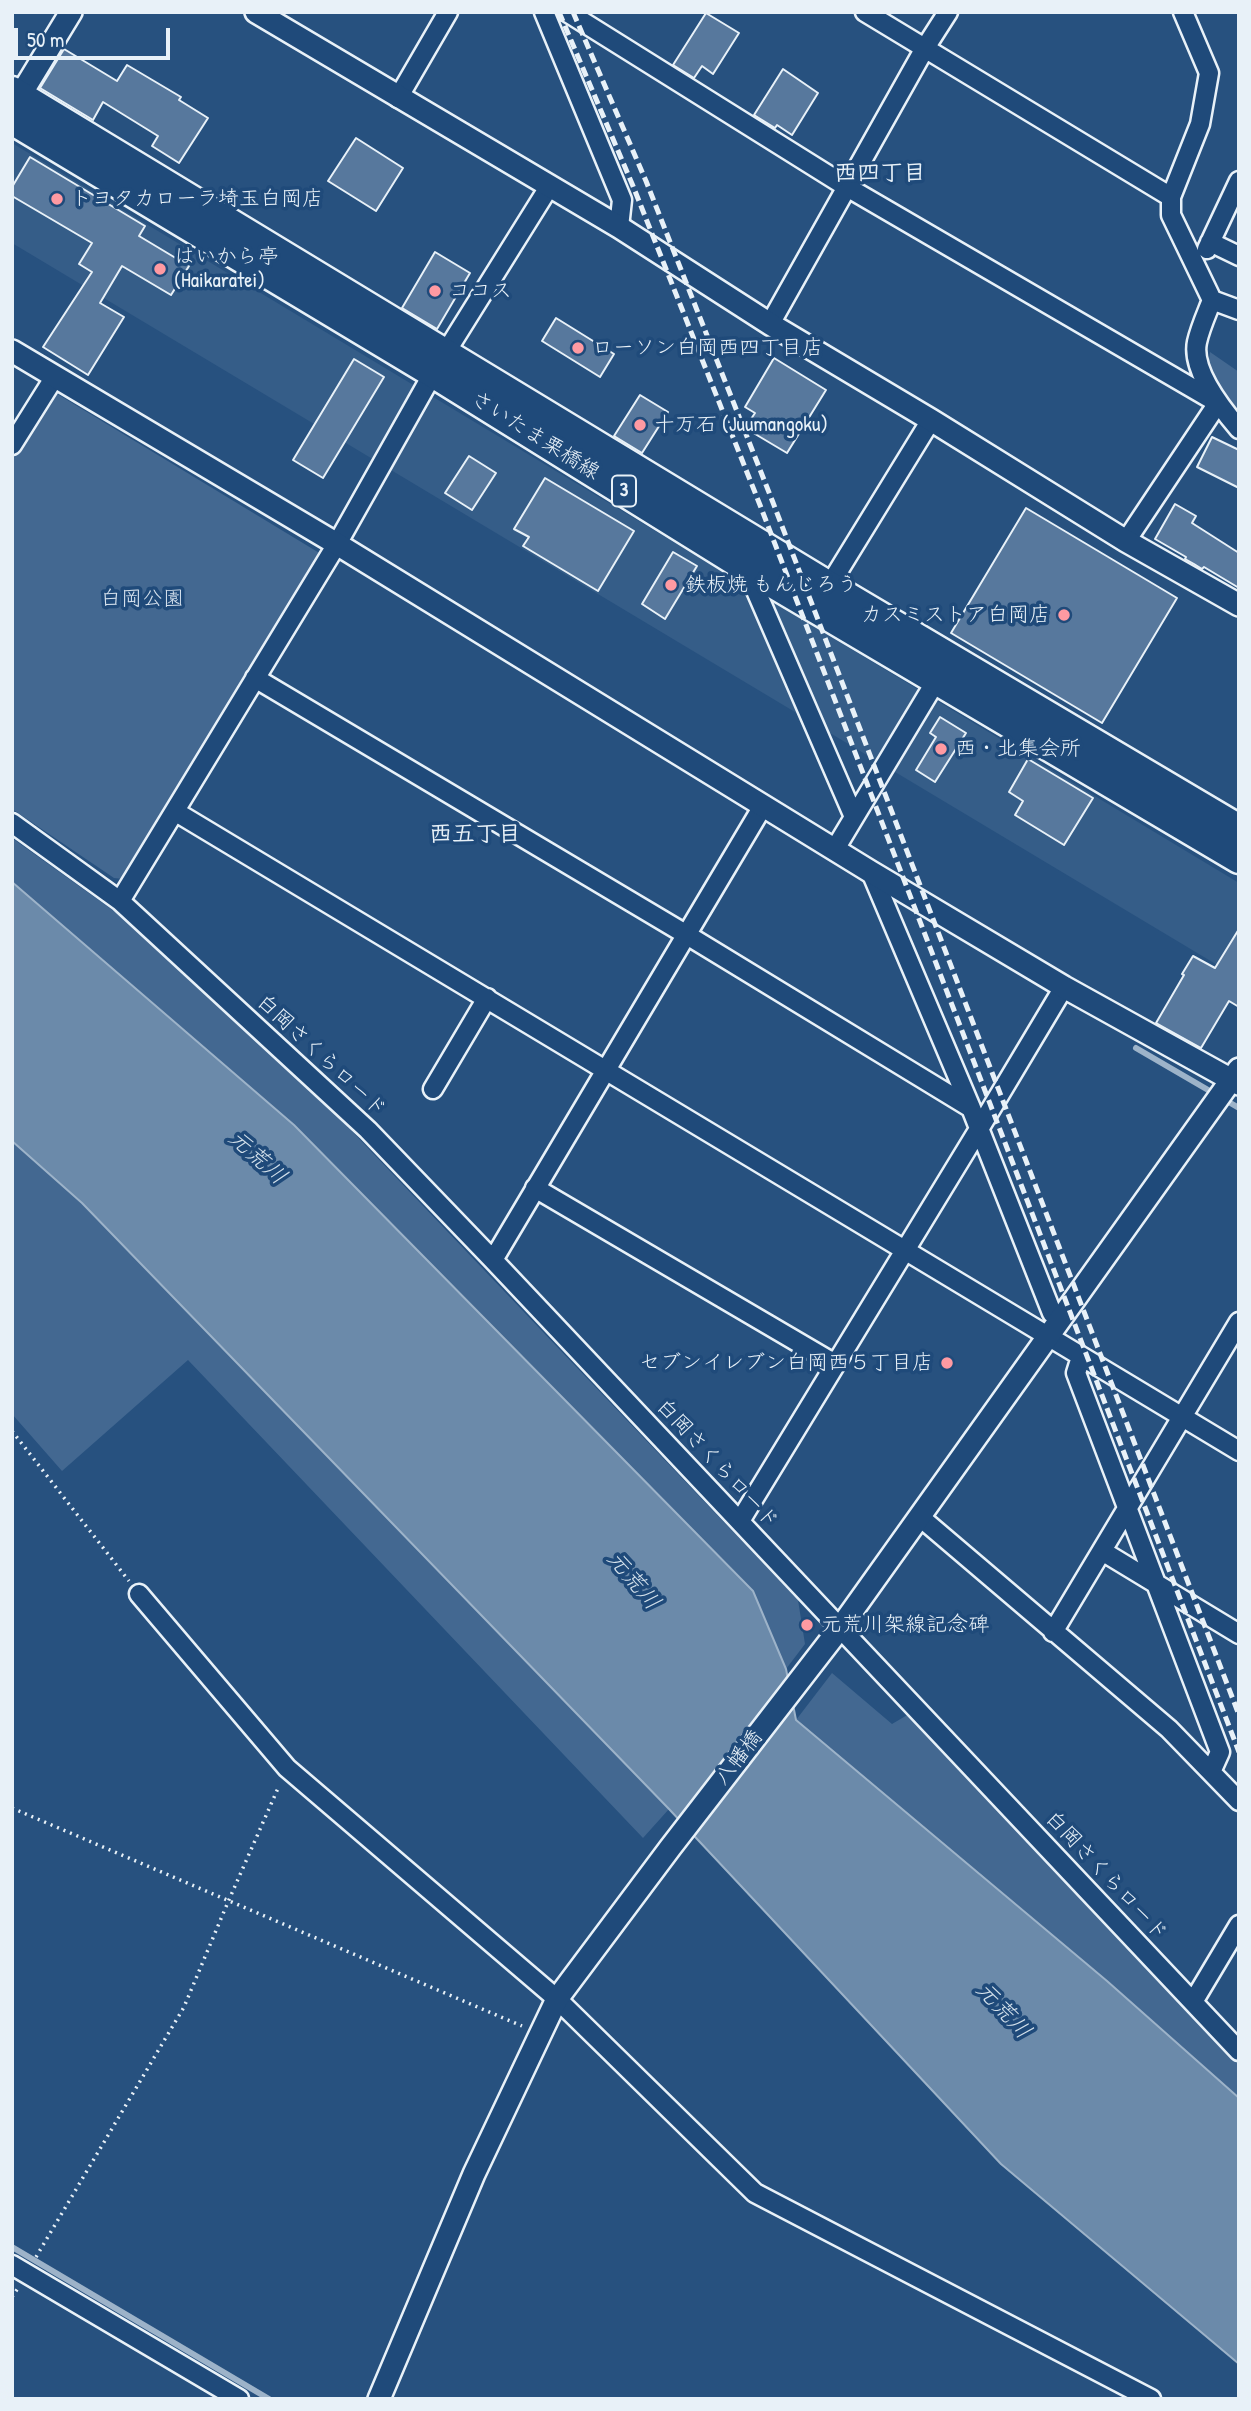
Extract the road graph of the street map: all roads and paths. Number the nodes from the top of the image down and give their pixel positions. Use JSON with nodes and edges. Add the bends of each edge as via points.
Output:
{"nodes":[{"id":1,"x":71,"y":12,"type":"edge"},
{"id":2,"x":256,"y":12,"type":"edge"},
{"id":3,"x":448,"y":12,"type":"edge"},
{"id":4,"x":544,"y":12,"type":"edge"},
{"id":5,"x":567,"y":12,"type":"edge"},
{"id":6,"x":865,"y":12,"type":"edge"},
{"id":7,"x":948,"y":12,"type":"edge"},
{"id":8,"x":1183,"y":12,"type":"edge"},
{"id":9,"x":925,"y":48,"type":"junction"},
{"id":10,"x":398,"y":98,"type":"junction"},
{"id":11,"x":14,"y":104,"type":"edge"},
{"id":12,"x":1239,"y":181,"type":"edge"},
{"id":13,"x":549,"y":187,"type":"junction"},
{"id":14,"x":847,"y":187,"type":"junction"},
{"id":15,"x":1171,"y":197,"type":"junction"},
{"id":16,"x":618,"y":227,"type":"junction"},
{"id":17,"x":1239,"y":256,"type":"edge"},
{"id":18,"x":1212,"y":300,"type":"junction"},
{"id":19,"x":1239,"y":310,"type":"edge"},
{"id":20,"x":770,"y":324,"type":"junction"},
{"id":21,"x":12,"y":351,"type":"edge"},
{"id":22,"x":440,"y":363,"type":"junction"},
{"id":23,"x":54,"y":378,"type":"junction"},
{"id":24,"x":1217,"y":403,"type":"junction"},
{"id":25,"x":931,"y":420,"type":"junction"},
{"id":26,"x":1239,"y":429,"type":"edge"},
{"id":27,"x":12,"y":445,"type":"edge"},
{"id":28,"x":1126,"y":541,"type":"junction"},
{"id":29,"x":337,"y":544,"type":"junction"},
{"id":30,"x":747,"y":568,"type":"junction"},
{"id":31,"x":829,"y":586,"type":"junction"},
{"id":32,"x":1239,"y":606,"type":"edge"},
{"id":33,"x":255,"y":678,"type":"junction"},
{"id":34,"x":936,"y":681,"type":"junction"},
{"id":35,"x":763,"y":806,"type":"junction"},
{"id":36,"x":176,"y":813,"type":"junction"},
{"id":37,"x":854,"y":817,"type":"junction"},
{"id":38,"x":12,"y":823,"type":"edge"},
{"id":39,"x":1239,"y":829,"type":"edge"},
{"id":40,"x":835,"y":849,"type":"junction"},
{"id":41,"x":1239,"y":859,"type":"edge"},
{"id":42,"x":871,"y":872,"type":"junction"},
{"id":43,"x":120,"y":901,"type":"junction"},
{"id":44,"x":687,"y":935,"type":"junction"},
{"id":45,"x":1064,"y":987,"type":"junction"},
{"id":46,"x":487,"y":999,"type":"junction"},
{"id":47,"x":605,"y":1069,"type":"junction"},
{"id":48,"x":1236,"y":1078,"type":"edge"},
{"id":49,"x":433,"y":1089,"type":"dead end"},
{"id":50,"x":971,"y":1108,"type":"junction"},
{"id":51,"x":979,"y":1129,"type":"junction"},
{"id":52,"x":535,"y":1188,"type":"junction"},
{"id":53,"x":906,"y":1250,"type":"junction"},
{"id":54,"x":493,"y":1260,"type":"junction"},
{"id":55,"x":1239,"y":1322,"type":"edge"},
{"id":56,"x":1054,"y":1327,"type":"junction"},
{"id":57,"x":1081,"y":1357,"type":"junction"},
{"id":58,"x":835,"y":1364,"type":"junction"},
{"id":59,"x":1182,"y":1417,"type":"junction"},
{"id":60,"x":12,"y":1432,"type":"edge"},
{"id":61,"x":1239,"y":1451,"type":"edge"},
{"id":62,"x":1127,"y":1509,"type":"junction"},
{"id":63,"x":920,"y":1517,"type":"junction"},
{"id":64,"x":740,"y":1521,"type":"junction"},
{"id":65,"x":1102,"y":1551,"type":"junction"},
{"id":66,"x":1156,"y":1584,"type":"junction"},
{"id":67,"x":139,"y":1594,"type":"joint"},
{"id":68,"x":840,"y":1628,"type":"junction"},
{"id":69,"x":1054,"y":1632,"type":"junction"},
{"id":70,"x":1239,"y":1634,"type":"edge"},
{"id":71,"x":287,"y":1768,"type":"junction"},
{"id":72,"x":1210,"y":1772,"type":"junction"},
{"id":73,"x":1239,"y":1801,"type":"edge"},
{"id":74,"x":12,"y":1808,"type":"edge"},
{"id":75,"x":228,"y":1902,"type":"junction"},
{"id":76,"x":1239,"y":1925,"type":"edge"},
{"id":77,"x":557,"y":2000,"type":"junction"},
{"id":78,"x":1193,"y":2001,"type":"junction"},
{"id":79,"x":541,"y":2035,"type":"junction"},
{"id":80,"x":1239,"y":2050,"type":"edge"},
{"id":81,"x":19,"y":2269,"type":"edge"},
{"id":82,"x":239,"y":2399,"type":"edge"},
{"id":83,"x":379,"y":2399,"type":"edge"},
{"id":84,"x":1151,"y":2399,"type":"edge"}],
"edges":[{"from":1,"to":11,"type":"street"},
{"from":2,"to":10,"type":"street"},
{"from":3,"to":10,"type":"street"},
{"from":4,"to":16,"type":"street","via":[[622,200]]},
{"from":5,"to":14,"type":"street"},
{"from":6,"to":9,"type":"street"},
{"from":7,"to":9,"type":"street"},
{"from":8,"to":15,"type":"street","via":[[1209,73],[1200,124]]},
{"from":9,"to":14,"type":"street"},
{"from":9,"to":15,"type":"street"},
{"from":10,"to":13,"type":"street"},
{"from":11,"to":22,"type":"main road","name":"さいたま栗橋線","number":"3"},
{"from":12,"to":17,"type":"street","via":[[1208,246]]},
{"from":13,"to":16,"type":"street"},
{"from":13,"to":22,"type":"street"},
{"from":14,"to":20,"type":"street"},
{"from":14,"to":24,"type":"street"},
{"from":15,"to":18,"type":"street","via":[[1171,215]]},
{"from":16,"to":20,"type":"street"},
{"from":18,"to":19,"type":"street"},
{"from":18,"to":24,"type":"street","via":[[1196,344],[1201,371]]},
{"from":20,"to":25,"type":"street"},
{"from":21,"to":23,"type":"street"},
{"from":22,"to":29,"type":"street"},
{"from":22,"to":30,"type":"main road","name":"さいたま栗橋線","number":"3"},
{"from":22,"to":31,"type":"main road","name":"さいたま栗橋線","number":"3"},
{"from":23,"to":27,"type":"street"},
{"from":23,"to":29,"type":"street"},
{"from":24,"to":26,"type":"street"},
{"from":24,"to":28,"type":"street"},
{"from":25,"to":28,"type":"street"},
{"from":25,"to":31,"type":"street"},
{"from":28,"to":32,"type":"street"},
{"from":29,"to":33,"type":"street"},
{"from":29,"to":35,"type":"street"},
{"from":30,"to":34,"type":"main road","name":"さいたま栗橋線","number":"3"},
{"from":30,"to":37,"type":"street"},
{"from":31,"to":39,"type":"main road","name":"さいたま栗橋線","number":"3"},
{"from":33,"to":36,"type":"street"},
{"from":33,"to":44,"type":"street"},
{"from":34,"to":37,"type":"street"},
{"from":34,"to":41,"type":"main road","name":"さいたま栗橋線","number":"3"},
{"from":35,"to":40,"type":"street"},
{"from":35,"to":44,"type":"street"},
{"from":36,"to":43,"type":"street"},
{"from":36,"to":46,"type":"street"},
{"from":37,"to":40,"type":"street"},
{"from":38,"to":43,"type":"street","name":"白岡さくらロード"},
{"from":40,"to":42,"type":"street"},
{"from":42,"to":45,"type":"street"},
{"from":42,"to":50,"type":"street"},
{"from":43,"to":54,"type":"street","name":"白岡さくらロード","via":[[368,1130]]},
{"from":44,"to":47,"type":"street"},
{"from":44,"to":50,"type":"street"},
{"from":45,"to":48,"type":"street"},
{"from":45,"to":51,"type":"street"},
{"from":46,"to":47,"type":"street"},
{"from":46,"to":49,"type":"street"},
{"from":47,"to":52,"type":"street"},
{"from":47,"to":53,"type":"street"},
{"from":48,"to":56,"type":"street","name":"八幡橋"},
{"from":50,"to":51,"type":"street"},
{"from":51,"to":53,"type":"street"},
{"from":51,"to":56,"type":"street"},
{"from":52,"to":54,"type":"street"},
{"from":52,"to":58,"type":"street"},
{"from":53,"to":56,"type":"street"},
{"from":53,"to":58,"type":"street"},
{"from":54,"to":64,"type":"street","name":"白岡さくらロード"},
{"from":55,"to":59,"type":"street"},
{"from":56,"to":57,"type":"street"},
{"from":56,"to":63,"type":"street","name":"八幡橋"},
{"from":57,"to":59,"type":"street"},
{"from":57,"to":62,"type":"street","via":[[1076,1373]]},
{"from":58,"to":64,"type":"street"},
{"from":59,"to":61,"type":"street"},
{"from":59,"to":62,"type":"street"},
{"from":60,"to":67,"type":"path"},
{"from":62,"to":65,"type":"street"},
{"from":62,"to":66,"type":"street"},
{"from":63,"to":68,"type":"street","name":"八幡橋"},
{"from":63,"to":69,"type":"street"},
{"from":64,"to":68,"type":"street","name":"白岡さくらロード"},
{"from":65,"to":66,"type":"street"},
{"from":65,"to":69,"type":"street"},
{"from":66,"to":70,"type":"street"},
{"from":66,"to":72,"type":"street","via":[[1220,1752]]},
{"from":67,"to":71,"type":"street"},
{"from":68,"to":77,"type":"street","name":"八幡橋"},
{"from":68,"to":78,"type":"street","name":"白岡さくらロード"},
{"from":69,"to":72,"type":"street","via":[[1169,1729]]},
{"from":71,"to":75,"type":"path"},
{"from":71,"to":77,"type":"street"},
{"from":72,"to":73,"type":"street"},
{"from":74,"to":75,"type":"path"},
{"from":75,"to":79,"type":"path"},
{"from":75,"to":81,"type":"path","via":[[184,2007]]},
{"from":76,"to":78,"type":"street"},
{"from":77,"to":79,"type":"street","name":"八幡橋"},
{"from":77,"to":84,"type":"street","via":[[755,2193]]},
{"from":78,"to":80,"type":"street","name":"白岡さくらロード"},
{"from":79,"to":83,"type":"street","name":"八幡橋","via":[[474,2174]]},
{"from":81,"to":82,"type":"street"}]}
